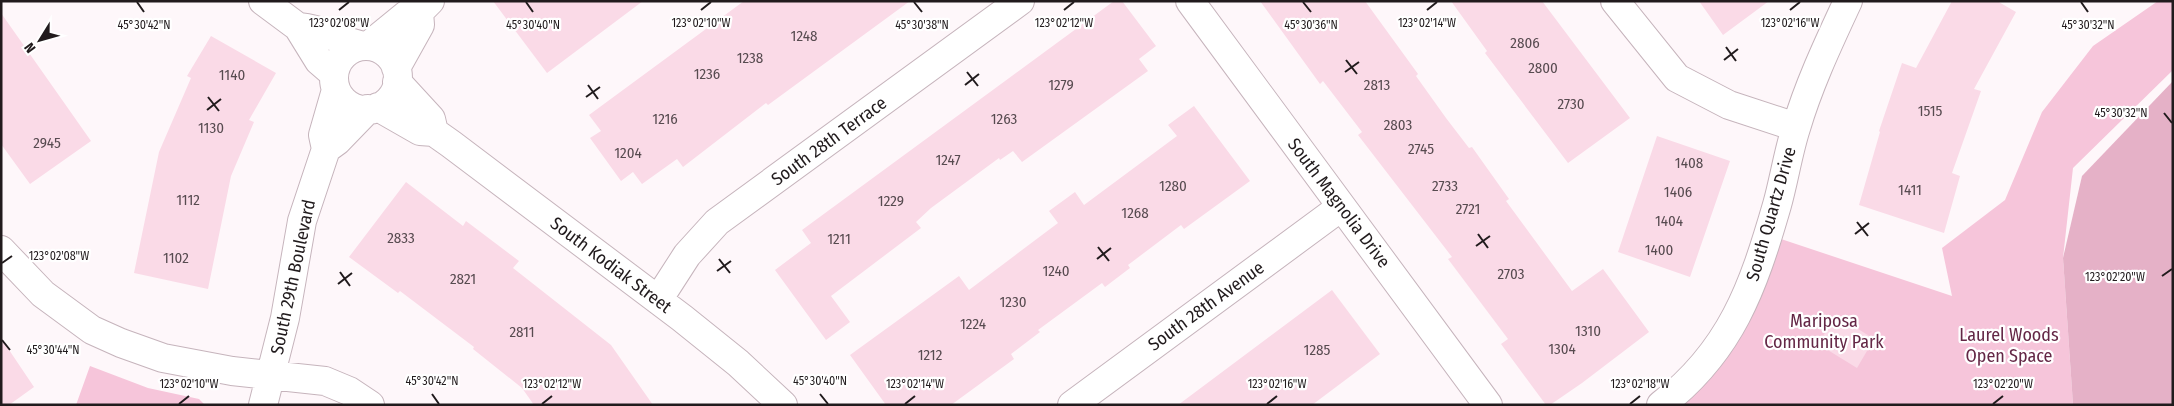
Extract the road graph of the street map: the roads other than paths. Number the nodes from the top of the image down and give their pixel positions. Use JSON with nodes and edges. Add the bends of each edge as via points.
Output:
{"nodes":[{"id":1,"x":263,"y":1,"type":"edge"},
{"id":2,"x":1020,"y":1,"type":"edge"},
{"id":3,"x":1190,"y":1,"type":"edge"},
{"id":4,"x":1615,"y":1,"type":"edge"},
{"id":5,"x":1848,"y":1,"type":"edge"},
{"id":6,"x":425,"y":7,"type":"edge"},
{"id":7,"x":298,"y":28,"type":"junction"},
{"id":8,"x":366,"y":46,"type":"junction"},
{"id":9,"x":396,"y":75,"type":"junction"},
{"id":10,"x":335,"y":82,"type":"junction"},
{"id":11,"x":373,"y":108,"type":"junction"},
{"id":12,"x":1796,"y":127,"type":"junction"},
{"id":13,"x":434,"y":132,"type":"junction"},
{"id":14,"x":326,"y":149,"type":"junction"},
{"id":15,"x":1341,"y":207,"type":"junction"},
{"id":16,"x":1,"y":250,"type":"edge"},
{"id":17,"x":658,"y":300,"type":"junction"},
{"id":18,"x":272,"y":375,"type":"junction"},
{"id":19,"x":263,"y":405,"type":"edge"},
{"id":20,"x":370,"y":405,"type":"edge"},
{"id":21,"x":783,"y":405,"type":"edge"},
{"id":22,"x":1072,"y":405,"type":"edge"},
{"id":23,"x":1488,"y":405,"type":"edge"},
{"id":24,"x":1661,"y":405,"type":"edge"}],
"edges":[{"from":1,"to":7,"type":"street"},
{"from":2,"to":17,"type":"street","name":"South 28th Terrace","via":[[717,222],[688,255]]},
{"from":3,"to":15,"type":"street","name":"South Magnolia Drive"},
{"from":4,"to":12,"type":"street","via":[[1677,78],[1729,105]]},
{"from":5,"to":12,"type":"street","name":"South Quartz Drive"},
{"from":6,"to":8,"type":"street","via":[[406,15]]},
{"from":6,"to":9,"type":"street"},
{"from":7,"to":8,"type":"street","via":[[314,28]]},
{"from":7,"to":10,"type":"street"},
{"from":8,"to":9,"type":"street","via":[[384,51]]},
{"from":8,"to":10,"type":"street","via":[[346,53],[339,60]]},
{"from":9,"to":11,"type":"street","via":[[389,99]]},
{"from":9,"to":13,"type":"street","name":"South Kodiak Street","via":[[431,119]]},
{"from":10,"to":11,"type":"street","via":[[349,105]]},
{"from":10,"to":14,"type":"street","name":"South 29th Boulevard","via":[[323,135]]},
{"from":11,"to":13,"type":"street","name":"South Kodiak Street","via":[[420,131]]},
{"from":11,"to":14,"type":"street"},
{"from":12,"to":24,"type":"street","name":"South Quartz Drive","via":[[1777,205],[1752,282],[1734,324],[1698,373]]},
{"from":13,"to":17,"type":"street","name":"South Kodiak Street"},
{"from":14,"to":18,"type":"street","name":"South 29th Boulevard","via":[[302,221]]},
{"from":15,"to":22,"type":"street","name":"South 28th Avenue"},
{"from":15,"to":23,"type":"street","name":"South Magnolia Drive"},
{"from":16,"to":18,"type":"street","via":[[43,294],[92,330],[163,358]]},
{"from":17,"to":21,"type":"street","name":"South Kodiak Street"},
{"from":18,"to":19,"type":"street","name":"South 29th Boulevard"},
{"from":18,"to":20,"type":"street","via":[[325,381]]}]}
